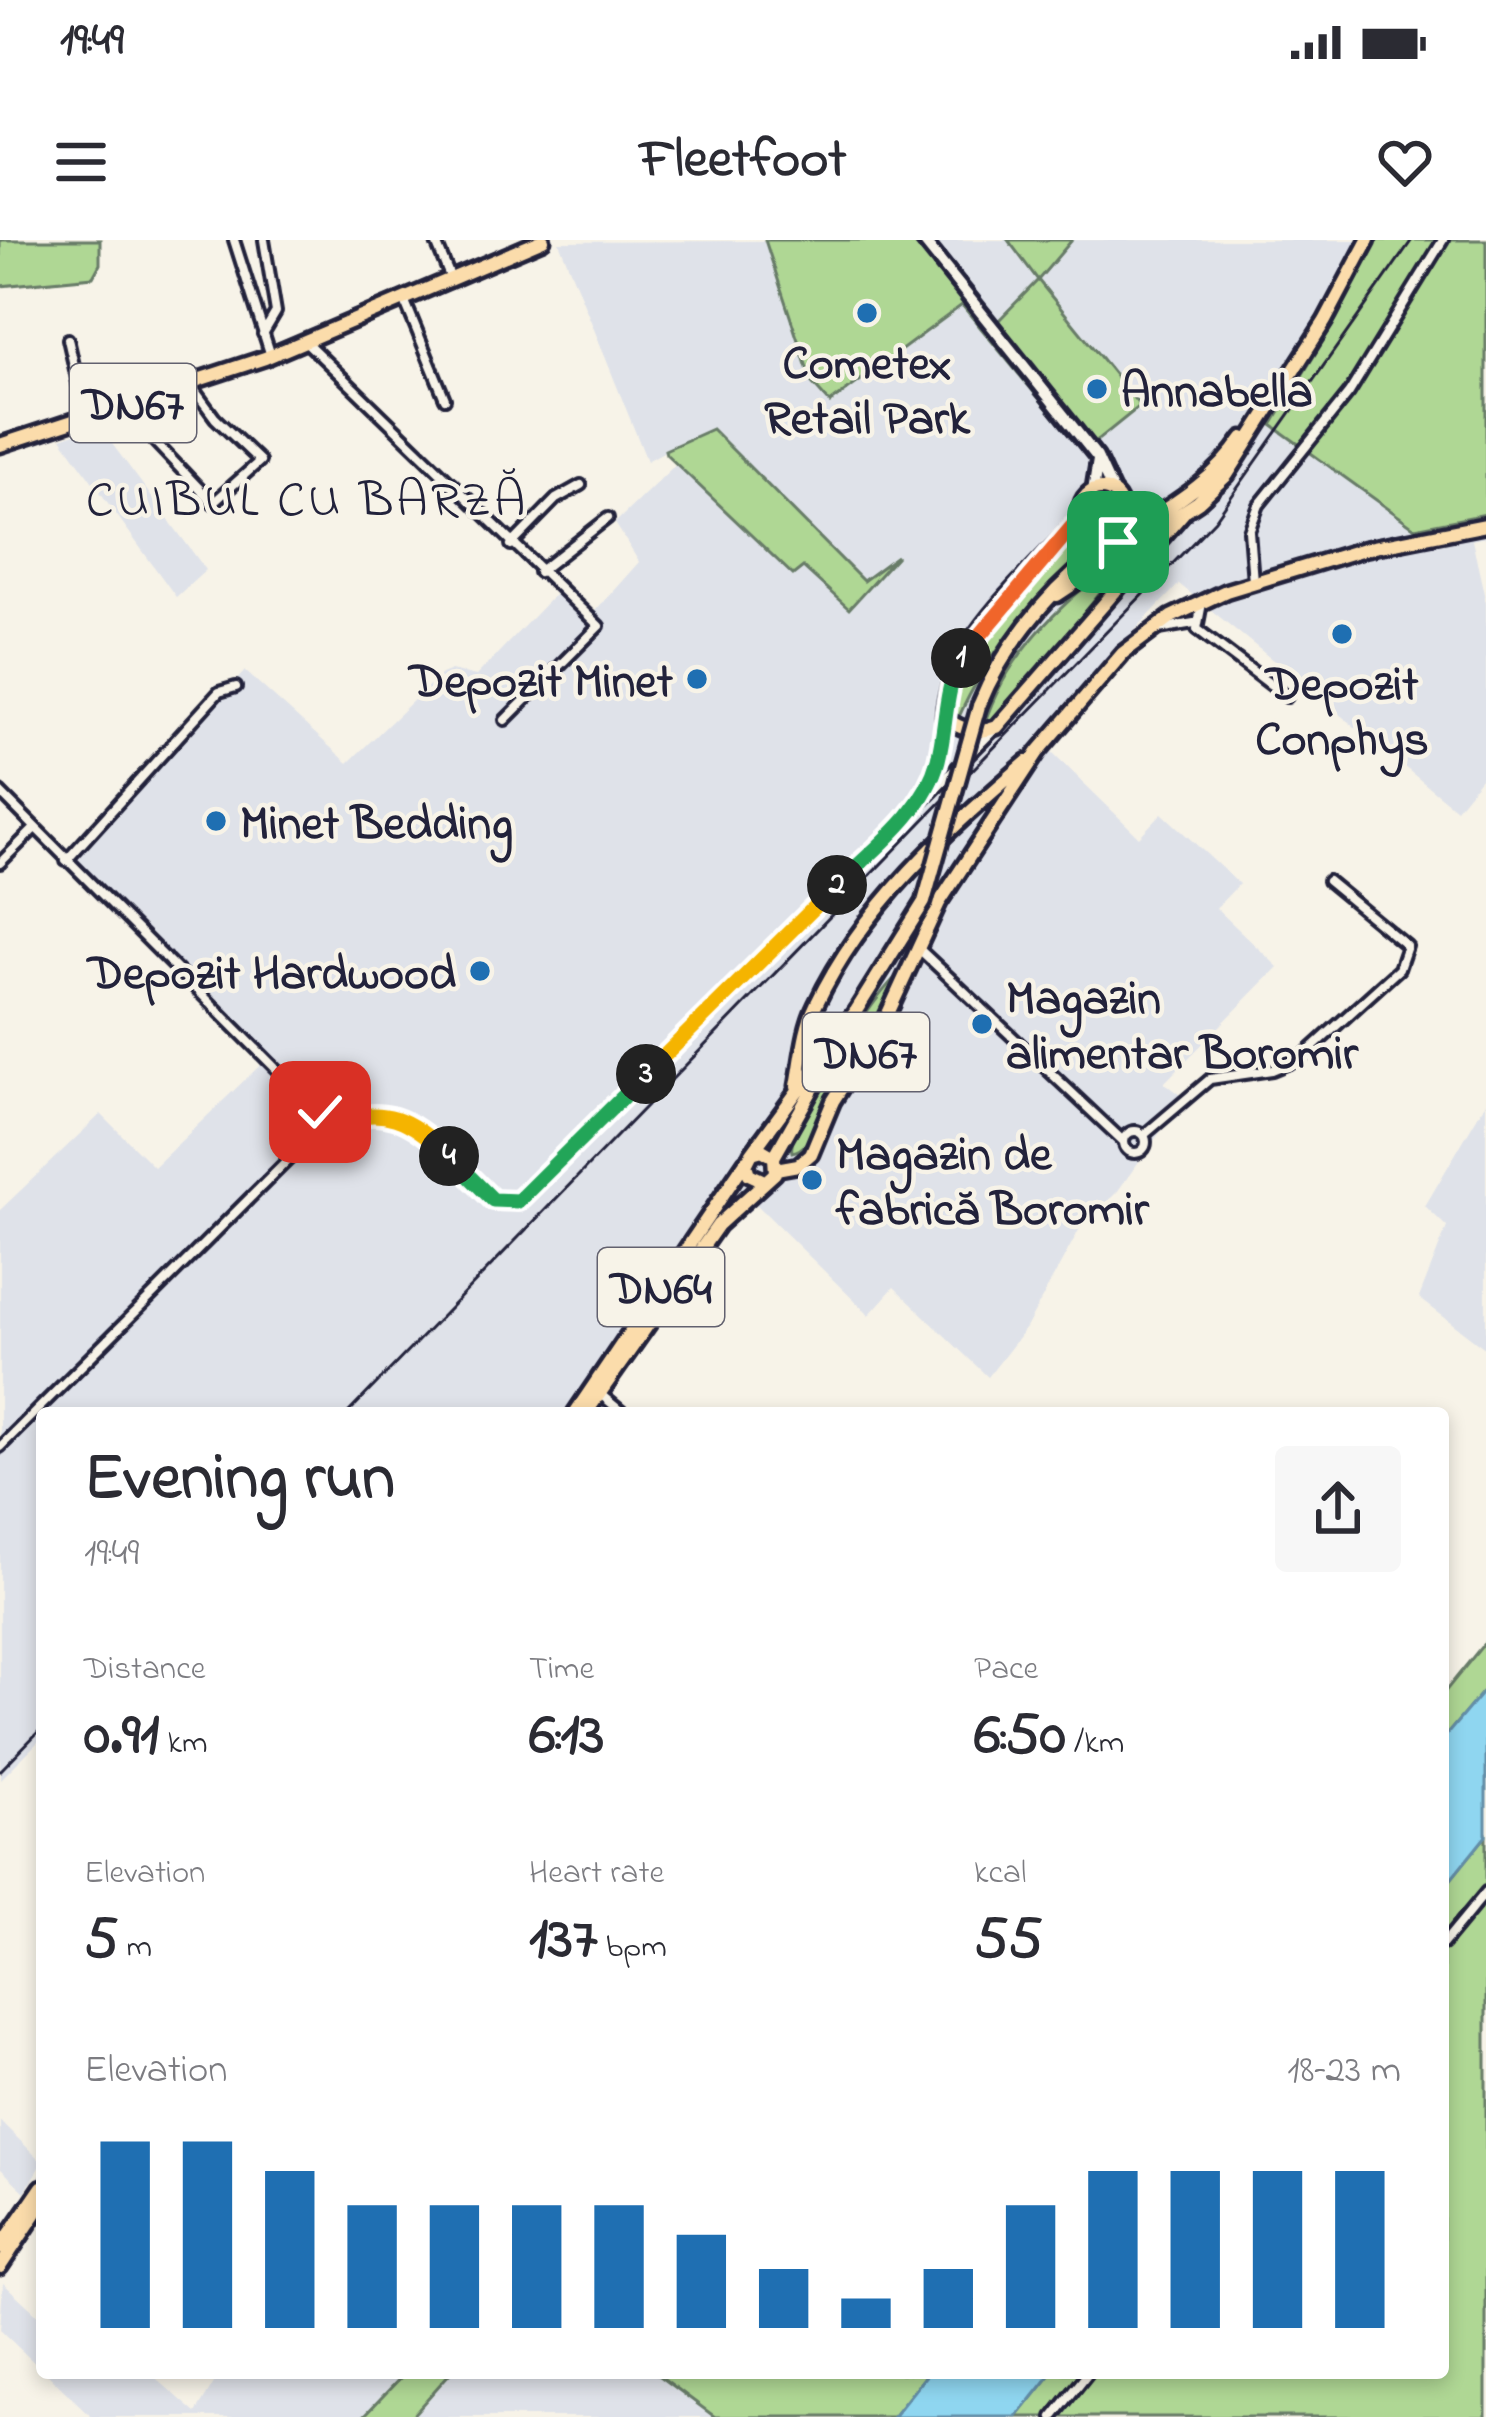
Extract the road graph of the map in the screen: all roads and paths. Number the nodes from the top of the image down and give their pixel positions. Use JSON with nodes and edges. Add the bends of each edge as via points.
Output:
{"nodes":[{"id":1,"x":234,"y":240,"type":"edge"},
{"id":2,"x":264,"y":240,"type":"edge"},
{"id":3,"x":435,"y":240,"type":"edge"},
{"id":4,"x":543,"y":240,"type":"edge"},
{"id":5,"x":923,"y":240,"type":"edge"},
{"id":6,"x":1368,"y":240,"type":"edge"},
{"id":7,"x":1443,"y":240,"type":"edge"},
{"id":8,"x":451,"y":279,"type":"junction"},
{"id":9,"x":404,"y":298,"type":"junction"},
{"id":10,"x":262,"y":334,"type":"junction"},
{"id":11,"x":68,"y":339,"type":"dead end"},
{"id":12,"x":304,"y":341,"type":"junction"},
{"id":13,"x":268,"y":357,"type":"junction"},
{"id":14,"x":190,"y":384,"type":"junction"},
{"id":15,"x":445,"y":399,"type":"dead end"},
{"id":16,"x":129,"y":404,"type":"junction"},
{"id":17,"x":86,"y":418,"type":"junction"},
{"id":18,"x":1256,"y":427,"type":"junction"},
{"id":19,"x":0,"y":445,"type":"edge"},
{"id":20,"x":1097,"y":457,"type":"junction"},
{"id":21,"x":581,"y":485,"type":"dead end"},
{"id":22,"x":1093,"y":491,"type":"junction"},
{"id":23,"x":1117,"y":500,"type":"junction"},
{"id":24,"x":1185,"y":512,"type":"junction"},
{"id":25,"x":1162,"y":514,"type":"junction"},
{"id":26,"x":1082,"y":515,"type":"junction"},
{"id":27,"x":608,"y":518,"type":"dead end"},
{"id":28,"x":1486,"y":525,"type":"edge"},
{"id":29,"x":1095,"y":528,"type":"junction"},
{"id":30,"x":511,"y":545,"type":"junction"},
{"id":31,"x":1098,"y":561,"type":"junction"},
{"id":32,"x":538,"y":572,"type":"junction"},
{"id":33,"x":1253,"y":581,"type":"junction"},
{"id":34,"x":1121,"y":583,"type":"junction"},
{"id":35,"x":1202,"y":601,"type":"junction"},
{"id":36,"x":1194,"y":623,"type":"junction"},
{"id":37,"x":1152,"y":630,"type":"junction"},
{"id":38,"x":236,"y":687,"type":"dead end"},
{"id":39,"x":1288,"y":697,"type":"dead end"},
{"id":40,"x":944,"y":717,"type":"junction"},
{"id":41,"x":505,"y":720,"type":"dead end"},
{"id":42,"x":997,"y":727,"type":"junction"},
{"id":43,"x":1038,"y":752,"type":"junction"},
{"id":44,"x":0,"y":792,"type":"edge"},
{"id":45,"x":919,"y":805,"type":"junction"},
{"id":46,"x":951,"y":827,"type":"junction"},
{"id":47,"x":34,"y":829,"type":"junction"},
{"id":48,"x":972,"y":854,"type":"junction"},
{"id":49,"x":66,"y":861,"type":"junction"},
{"id":50,"x":0,"y":863,"type":"edge"},
{"id":51,"x":1328,"y":881,"type":"dead end"},
{"id":52,"x":917,"y":947,"type":"junction"},
{"id":53,"x":856,"y":1011,"type":"junction"},
{"id":54,"x":797,"y":1086,"type":"junction"},
{"id":55,"x":331,"y":1124,"type":"junction"},
{"id":56,"x":1144,"y":1135,"type":"junction"},
{"id":57,"x":1124,"y":1141,"type":"junction"},
{"id":58,"x":750,"y":1157,"type":"junction"},
{"id":59,"x":776,"y":1163,"type":"junction"},
{"id":60,"x":762,"y":1180,"type":"junction"},
{"id":61,"x":599,"y":1393,"type":"junction"},
{"id":62,"x":40,"y":1407,"type":"edge"},
{"id":63,"x":579,"y":1407,"type":"edge"},
{"id":64,"x":590,"y":1407,"type":"edge"},
{"id":65,"x":616,"y":1407,"type":"edge"},
{"id":66,"x":36,"y":1411,"type":"edge"},
{"id":67,"x":0,"y":1447,"type":"edge"},
{"id":68,"x":1486,"y":1892,"type":"edge"},
{"id":69,"x":1449,"y":1937,"type":"edge"},
{"id":70,"x":36,"y":2196,"type":"edge"},
{"id":71,"x":36,"y":2213,"type":"edge"},
{"id":72,"x":0,"y":2248,"type":"edge"},
{"id":73,"x":0,"y":2267,"type":"edge"},
{"id":74,"x":1083,"y":2379,"type":"edge"},
{"id":75,"x":1053,"y":2417,"type":"edge"}],
"edges":[{"from":1,"to":10,"type":"street"},
{"from":2,"to":10,"type":"street","via":[[276,312]]},
{"from":3,"to":8,"type":"street"},
{"from":4,"to":8,"type":"main road","number":"DN67"},
{"from":5,"to":20,"type":"street"},
{"from":6,"to":18,"type":"main road","number":"DN64"},
{"from":7,"to":33,"type":"street","via":[[1374,356],[1258,505],[1249,531]]},
{"from":8,"to":9,"type":"main road","number":"DN67"},
{"from":9,"to":12,"type":"main road","number":"DN67"},
{"from":9,"to":15,"type":"street"},
{"from":10,"to":13,"type":"street"},
{"from":11,"to":17,"type":"street"},
{"from":12,"to":13,"type":"main road","number":"DN67"},
{"from":12,"to":30,"type":"street"},
{"from":13,"to":14,"type":"main road","number":"DN67"},
{"from":14,"to":16,"type":"main road","number":"DN67"},
{"from":14,"to":16,"type":"street","via":[[260,461],[213,503],[138,424]]},
{"from":16,"to":17,"type":"main road","number":"DN67"},
{"from":17,"to":19,"type":"main road","number":"DN67"},
{"from":18,"to":24,"type":"main road","number":"DN64","via":[[1227,475]]},
{"from":18,"to":25,"type":"main road","number":"DN64","via":[[1208,480]]},
{"from":20,"to":22,"type":"street"},
{"from":20,"to":23,"type":"street"},
{"from":21,"to":30,"type":"street"},
{"from":22,"to":23,"type":"main road"},
{"from":22,"to":26,"type":"main road"},
{"from":23,"to":25,"type":"main road","via":[[1139,514]]},
{"from":23,"to":29,"type":"main road","via":[[1114,525]]},
{"from":24,"to":31,"type":"main road","number":"DN64"},
{"from":24,"to":34,"type":"main road"},
{"from":25,"to":31,"type":"main road","number":"DN64"},
{"from":26,"to":29,"type":"main road"},
{"from":26,"to":40,"type":"main road","via":[[970,645],[953,673]]},
{"from":27,"to":32,"type":"street"},
{"from":28,"to":33,"type":"main road","number":"DN67"},
{"from":29,"to":31,"type":"main road"},
{"from":30,"to":32,"type":"street"},
{"from":31,"to":34,"type":"main road"},
{"from":31,"to":53,"type":"main road","number":"DN64","bridge":true,"via":[[1007,651],[979,706],[924,902]]},
{"from":32,"to":41,"type":"street","via":[[599,626]]},
{"from":33,"to":35,"type":"main road","number":"DN67"},
{"from":34,"to":42,"type":"main road"},
{"from":35,"to":36,"type":"street"},
{"from":35,"to":37,"type":"main road","number":"DN67"},
{"from":36,"to":37,"type":"street"},
{"from":36,"to":39,"type":"street"},
{"from":37,"to":43,"type":"main road","number":"DN67","via":[[1109,667]]},
{"from":38,"to":49,"type":"street","via":[[219,692]]},
{"from":40,"to":42,"type":"main road","via":[[975,731]]},
{"from":40,"to":45,"type":"street"},
{"from":42,"to":45,"type":"street"},
{"from":43,"to":46,"type":"main road","number":"DN67"},
{"from":43,"to":48,"type":"main road","number":"DN67"},
{"from":44,"to":47,"type":"street"},
{"from":45,"to":55,"type":"street","via":[[518,1201],[493,1200],[404,1117],[367,1114]]},
{"from":46,"to":48,"type":"main road","via":[[969,833]]},
{"from":46,"to":54,"type":"main road","number":"DN67","via":[[892,888],[819,999]]},
{"from":47,"to":49,"type":"street"},
{"from":47,"to":50,"type":"street"},
{"from":48,"to":52,"type":"main road","number":"DN67"},
{"from":49,"to":55,"type":"street"},
{"from":51,"to":56,"type":"street","via":[[1407,946],[1399,969],[1301,1058],[1210,1079]]},
{"from":52,"to":57,"type":"street"},
{"from":52,"to":59,"type":"main road","number":"DN67","via":[[811,1154],[793,1168]]},
{"from":53,"to":54,"type":"main road","number":"DN64"},
{"from":53,"to":59,"type":"main road","number":"DN64"},
{"from":54,"to":58,"type":"main road","number":"DN67"},
{"from":55,"to":62,"type":"street"},
{"from":56,"to":57,"type":"street","via":[[1133,1130]]},
{"from":56,"to":57,"type":"street","via":[[1137,1153]]},
{"from":58,"to":59,"type":"main road","via":[[762,1150]]},
{"from":58,"to":60,"type":"main road","via":[[749,1174]]},
{"from":58,"to":63,"type":"main road","number":"DN64"},
{"from":59,"to":60,"type":"main road","number":"DN64"},
{"from":60,"to":61,"type":"main road","number":"DN64","via":[[718,1225]]},
{"from":61,"to":64,"type":"main road","number":"DN64"},
{"from":61,"to":65,"type":"street"},
{"from":66,"to":67,"type":"street"},
{"from":68,"to":69,"type":"street"},
{"from":70,"to":72,"type":"main road"},
{"from":71,"to":73,"type":"main road"},
{"from":74,"to":75,"type":"street"}]}
